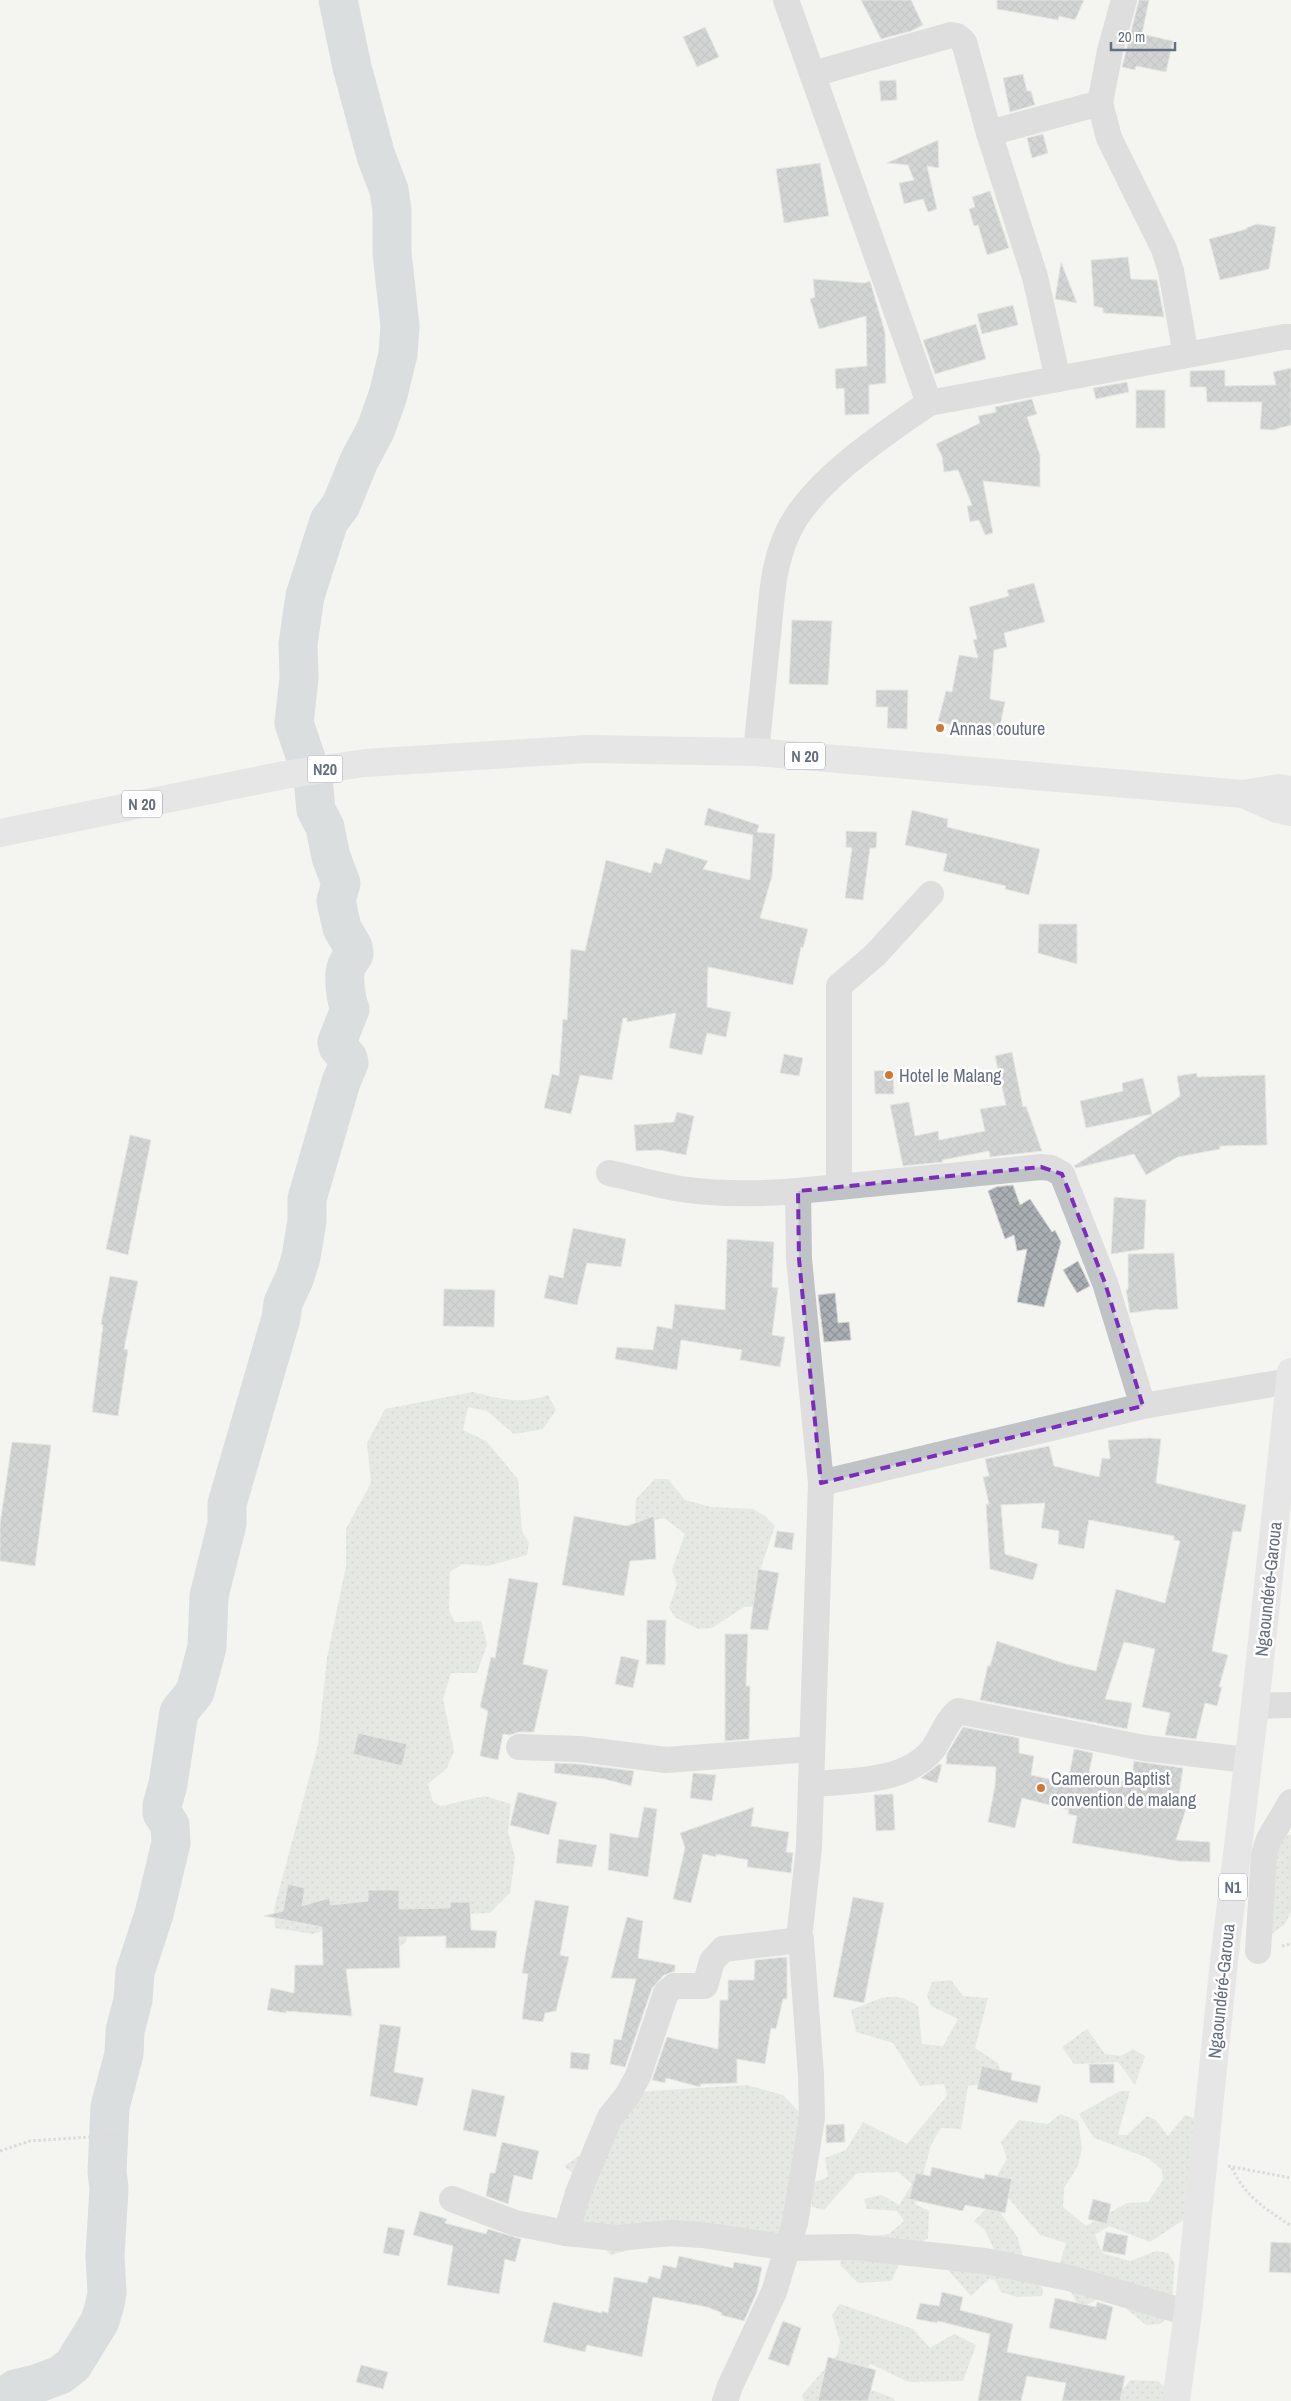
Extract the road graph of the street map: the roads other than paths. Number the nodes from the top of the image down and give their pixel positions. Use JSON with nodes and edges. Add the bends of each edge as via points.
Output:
{"nodes":[{"id":1,"x":786,"y":0,"type":"edge"},
{"id":2,"x":1124,"y":0,"type":"edge"},
{"id":3,"x":813,"y":74,"type":"junction"},
{"id":4,"x":1100,"y":104,"type":"junction"},
{"id":5,"x":989,"y":134,"type":"junction"},
{"id":6,"x":1291,"y":337,"type":"edge"},
{"id":7,"x":1186,"y":355,"type":"junction"},
{"id":8,"x":1058,"y":379,"type":"junction"},
{"id":9,"x":929,"y":403,"type":"junction"},
{"id":10,"x":756,"y":752,"type":"junction"},
{"id":11,"x":366,"y":763,"type":"joint"},
{"id":12,"x":284,"y":775,"type":"joint"},
{"id":13,"x":1287,"y":801,"type":"edge"},
{"id":14,"x":0,"y":833,"type":"edge"},
{"id":15,"x":932,"y":894,"type":"dead end"},
{"id":16,"x":609,"y":1173,"type":"dead end"},
{"id":17,"x":839,"y":1187,"type":"junction"},
{"id":18,"x":798,"y":1191,"type":"junction"},
{"id":19,"x":1290,"y":1376,"type":"edge"},
{"id":20,"x":1143,"y":1406,"type":"junction"},
{"id":21,"x":821,"y":1483,"type":"junction"},
{"id":22,"x":1291,"y":1705,"type":"edge"},
{"id":23,"x":1255,"y":1706,"type":"junction"},
{"id":24,"x":519,"y":1747,"type":"dead end"},
{"id":25,"x":812,"y":1749,"type":"junction"},
{"id":26,"x":1247,"y":1760,"type":"junction"},
{"id":27,"x":811,"y":1784,"type":"junction"},
{"id":28,"x":1291,"y":1802,"type":"edge"},
{"id":29,"x":801,"y":1940,"type":"junction"},
{"id":30,"x":1258,"y":1951,"type":"dead end"},
{"id":31,"x":452,"y":2199,"type":"dead end"},
{"id":32,"x":566,"y":2233,"type":"junction"},
{"id":33,"x":789,"y":2248,"type":"junction"},
{"id":34,"x":1188,"y":2313,"type":"junction"},
{"id":35,"x":725,"y":2401,"type":"edge"},
{"id":36,"x":1176,"y":2401,"type":"edge"}],
"edges":[{"from":1,"to":3,"type":"street"},
{"from":2,"to":4,"type":"street"},
{"from":3,"to":5,"type":"street","via":[[957,36],[964,42]]},
{"from":3,"to":9,"type":"street"},
{"from":4,"to":5,"type":"street"},
{"from":4,"to":7,"type":"street","via":[[1109,138],[1164,248]]},
{"from":5,"to":8,"type":"street","via":[[1035,277]]},
{"from":6,"to":7,"type":"street"},
{"from":7,"to":8,"type":"street"},
{"from":8,"to":9,"type":"street"},
{"from":9,"to":10,"type":"street","via":[[884,434],[829,479],[804,506],[788,530],[775,564]]},
{"from":10,"to":11,"type":"highway","number":"N 20","via":[[588,749]]},
{"from":10,"to":13,"type":"highway","number":"N 20","via":[[1243,794]]},
{"from":11,"to":12,"type":"highway","number":"N20"},
{"from":12,"to":14,"type":"highway","number":"N 20"},
{"from":15,"to":17,"type":"street","via":[[875,956],[839,986]]},
{"from":16,"to":18,"type":"street","via":[[681,1189],[712,1192],[758,1194]]},
{"from":17,"to":18,"type":"street"},
{"from":17,"to":20,"type":"street","via":[[1041,1167],[1052,1168],[1062,1174],[1105,1282]]},
{"from":18,"to":21,"type":"street","via":[[799,1259]]},
{"from":19,"to":20,"type":"street"},
{"from":19,"to":23,"type":"highway","name":"Ngaoundéré-Garoua","number":"N1"},
{"from":20,"to":21,"type":"street"},
{"from":21,"to":25,"type":"street"},
{"from":22,"to":23,"type":"street"},
{"from":23,"to":26,"type":"highway","name":"Ngaoundéré-Garoua","number":"N1"},
{"from":24,"to":25,"type":"street","via":[[586,1750],[666,1760]]},
{"from":25,"to":27,"type":"street"},
{"from":26,"to":27,"type":"street","via":[[1144,1748],[958,1711],[919,1763],[870,1779]]},
{"from":26,"to":34,"type":"highway","name":"Ngaoundéré-Garoua","number":"N1"},
{"from":27,"to":29,"type":"street"},
{"from":28,"to":30,"type":"street","via":[[1264,1854]]},
{"from":29,"to":32,"type":"street","via":[[723,1949],[712,1960],[705,1986],[674,1986],[666,1993],[638,2076],[610,2117],[578,2194]]},
{"from":29,"to":33,"type":"street","via":[[812,2118]]},
{"from":31,"to":32,"type":"street","via":[[515,2223]]},
{"from":32,"to":33,"type":"street","via":[[618,2238],[671,2233],[702,2235]]},
{"from":33,"to":34,"type":"street","via":[[856,2247],[985,2261],[1068,2278]]},
{"from":33,"to":35,"type":"street","via":[[774,2292]]},
{"from":34,"to":36,"type":"highway","name":"Ngaoundéré-Garoua","number":"N1"}]}
